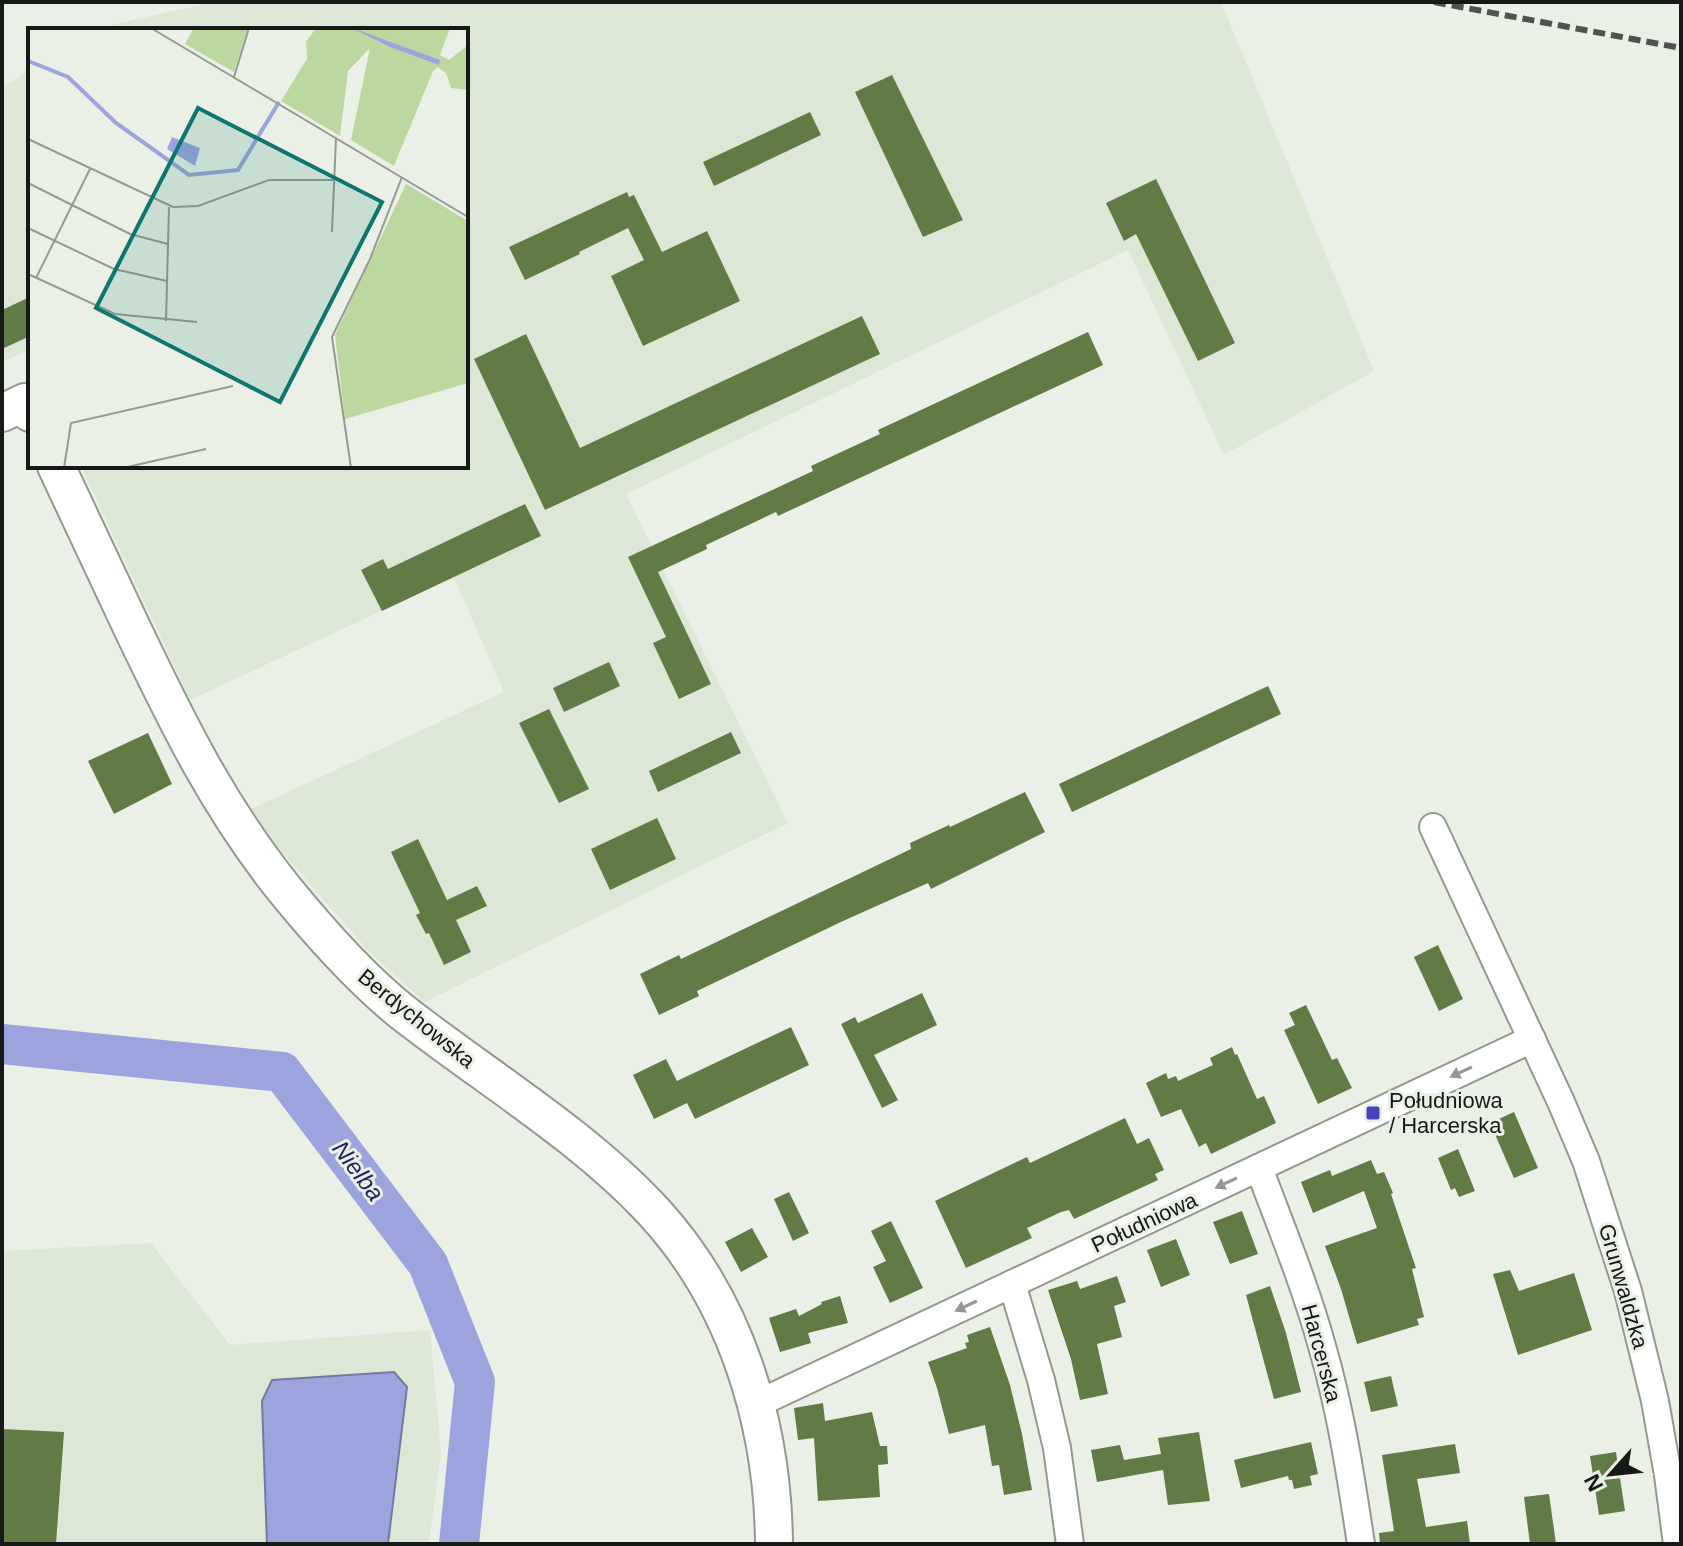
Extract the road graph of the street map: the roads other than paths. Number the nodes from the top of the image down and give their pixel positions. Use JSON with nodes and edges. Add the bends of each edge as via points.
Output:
{"nodes":[{"id":1,"x":57,"y":468,"type":"edge"},
{"id":2,"x":1433,"y":827,"type":"dead end"},
{"id":3,"x":1532,"y":1039,"type":"junction"},
{"id":4,"x":1259,"y":1168,"type":"junction"},
{"id":5,"x":1012,"y":1284,"type":"junction"},
{"id":6,"x":757,"y":1404,"type":"junction"},
{"id":7,"x":774,"y":1544,"type":"edge"},
{"id":8,"x":1070,"y":1544,"type":"edge"},
{"id":9,"x":1361,"y":1544,"type":"edge"},
{"id":10,"x":1677,"y":1544,"type":"edge"}],
"edges":[{"from":1,"to":6,"type":"street","name":"Berdychowska","via":[[178,724],[241,831],[293,900],[366,980],[577,1143],[654,1213],[718,1305]]},
{"from":2,"to":3,"type":"street","name":"Grunwaldzka"},
{"from":3,"to":4,"type":"street","name":"Południowa","one_way":true},
{"from":3,"to":10,"type":"street","name":"Grunwaldzka","via":[[1586,1161],[1628,1291],[1655,1401]]},
{"from":4,"to":5,"type":"street","name":"Południowa","one_way":true},
{"from":4,"to":9,"type":"street","name":"Harcerska","via":[[1323,1349]]},
{"from":5,"to":6,"type":"street","name":"Południowa","one_way":true},
{"from":5,"to":8,"type":"street","via":[[1057,1448]]},
{"from":6,"to":7,"type":"street","name":"Berdychowska","via":[[770,1466]]}]}
